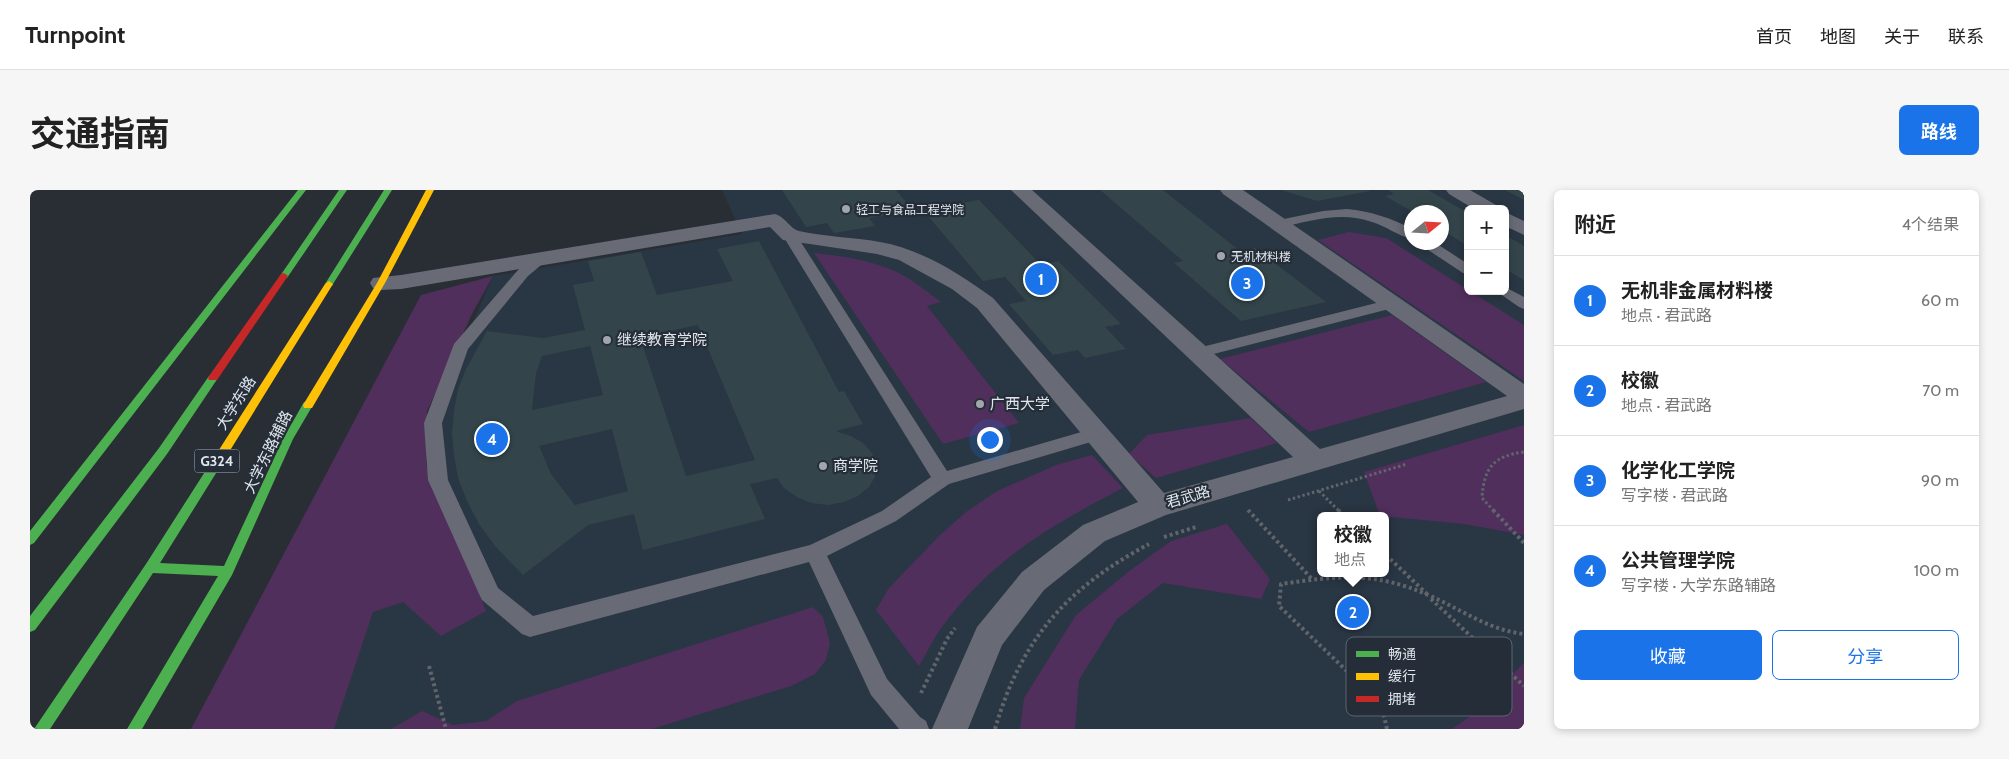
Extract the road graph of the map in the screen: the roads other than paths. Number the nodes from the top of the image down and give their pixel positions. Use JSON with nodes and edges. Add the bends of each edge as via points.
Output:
{"nodes":[{"id":1,"x":302,"y":190,"type":"edge"},
{"id":2,"x":343,"y":190,"type":"edge"},
{"id":3,"x":388,"y":190,"type":"edge"},
{"id":4,"x":430,"y":190,"type":"edge"},
{"id":5,"x":1022,"y":190,"type":"edge"},
{"id":6,"x":1230,"y":190,"type":"edge"},
{"id":7,"x":1456,"y":190,"type":"edge"},
{"id":8,"x":1482,"y":205,"type":"edge"},
{"id":9,"x":1509,"y":220,"type":"edge"},
{"id":10,"x":1279,"y":224,"type":"junction"},
{"id":11,"x":1524,"y":229,"type":"edge"},
{"id":12,"x":1404,"y":230,"type":"edge"},
{"id":13,"x":790,"y":236,"type":"junction"},
{"id":14,"x":1436,"y":250,"type":"edge"},
{"id":15,"x":541,"y":258,"type":"junction"},
{"id":16,"x":1464,"y":268,"type":"edge"},
{"id":17,"x":381,"y":282,"type":"junction"},
{"id":18,"x":1509,"y":295,"type":"edge"},
{"id":19,"x":1392,"y":304,"type":"junction"},
{"id":20,"x":1524,"y":304,"type":"edge"},
{"id":21,"x":1198,"y":353,"type":"junction"},
{"id":22,"x":1524,"y":396,"type":"edge"},
{"id":23,"x":1524,"y":400,"type":"edge"},
{"id":24,"x":1095,"y":434,"type":"junction"},
{"id":25,"x":1314,"y":460,"type":"junction"},
{"id":26,"x":942,"y":479,"type":"junction"},
{"id":27,"x":1158,"y":506,"type":"junction"},
{"id":28,"x":30,"y":540,"type":"edge"},
{"id":29,"x":815,"y":552,"type":"junction"},
{"id":30,"x":150,"y":568,"type":"junction"},
{"id":31,"x":228,"y":571,"type":"junction"},
{"id":32,"x":30,"y":626,"type":"edge"},
{"id":33,"x":40,"y":729,"type":"edge"},
{"id":34,"x":134,"y":729,"type":"edge"},
{"id":35,"x":918,"y":729,"type":"edge"},
{"id":36,"x":950,"y":729,"type":"edge"}],
"edges":[{"from":1,"to":28,"type":"main road"},
{"from":2,"to":32,"type":"main road","name":"大学东路","via":[[163,451]]},
{"from":3,"to":30,"type":"main road","name":"大学东路","number":"G324"},
{"from":4,"to":17,"type":"main road","name":"大学东路辅路"},
{"from":5,"to":21,"type":"street"},
{"from":6,"to":10,"type":"street"},
{"from":7,"to":8,"type":"street"},
{"from":9,"to":11,"type":"street"},
{"from":10,"to":12,"type":"lane","via":[[1338,212],[1375,218]]},
{"from":10,"to":19,"type":"street"},
{"from":13,"to":15,"type":"street","via":[[774,220]]},
{"from":13,"to":24,"type":"street","via":[[880,248],[906,256],[960,284],[985,303]]},
{"from":13,"to":26,"type":"lane"},
{"from":14,"to":16,"type":"lane"},
{"from":15,"to":17,"type":"street","via":[[401,282]]},
{"from":15,"to":29,"type":"lane","via":[[523,274],[460,348],[433,423],[438,480],[490,594],[530,627]]},
{"from":17,"to":31,"type":"main road","name":"大学东路辅路","via":[[288,439]]},
{"from":18,"to":20,"type":"lane"},
{"from":19,"to":21,"type":"lane"},
{"from":19,"to":22,"type":"street"},
{"from":21,"to":25,"type":"street"},
{"from":23,"to":25,"type":"street","name":"君武路"},
{"from":24,"to":26,"type":"lane"},
{"from":24,"to":27,"type":"street"},
{"from":25,"to":27,"type":"street","name":"君武路"},
{"from":26,"to":29,"type":"lane","via":[[889,516]]},
{"from":27,"to":36,"type":"street","name":"君武路","via":[[1094,533],[1033,581],[989,637]]},
{"from":29,"to":35,"type":"lane","via":[[880,687],[911,725]]},
{"from":30,"to":31,"type":"main road"},
{"from":30,"to":33,"type":"main road","name":"大学东路","number":"G324"},
{"from":31,"to":34,"type":"main road","name":"大学东路辅路"}]}
